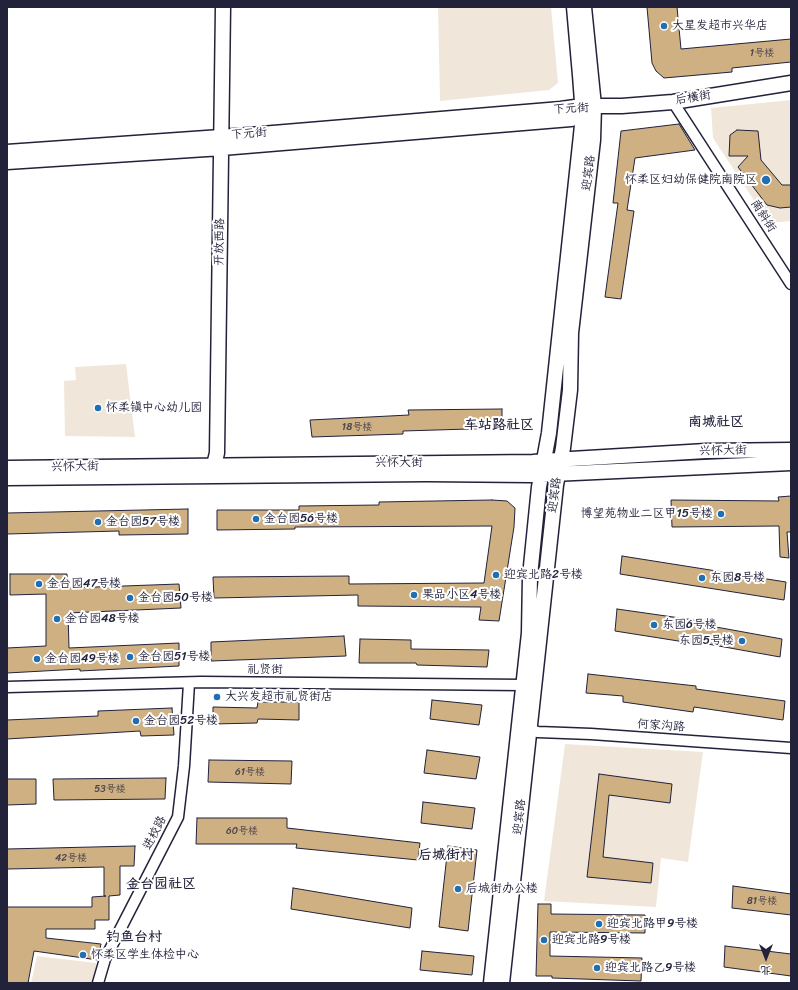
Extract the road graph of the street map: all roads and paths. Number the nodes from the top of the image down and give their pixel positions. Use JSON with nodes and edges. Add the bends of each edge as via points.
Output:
{"nodes":[{"id":1,"x":223,"y":7,"type":"edge"},
{"id":2,"x":574,"y":7,"type":"edge"},
{"id":3,"x":584,"y":7,"type":"edge"},
{"id":4,"x":791,"y":83,"type":"edge"},
{"id":5,"x":673,"y":102,"type":"junction"},
{"id":6,"x":586,"y":109,"type":"junction"},
{"id":7,"x":222,"y":142,"type":"junction"},
{"id":8,"x":7,"y":152,"type":"edge"},
{"id":9,"x":7,"y":162,"type":"edge"},
{"id":10,"x":791,"y":284,"type":"edge"},
{"id":11,"x":791,"y":450,"type":"edge"},
{"id":12,"x":560,"y":460,"type":"junction"},
{"id":13,"x":791,"y":463,"type":"edge"},
{"id":14,"x":7,"y":468,"type":"edge"},
{"id":15,"x":543,"y":468,"type":"junction"},
{"id":16,"x":212,"y":470,"type":"junction"},
{"id":17,"x":558,"y":474,"type":"junction"},
{"id":18,"x":7,"y":478,"type":"edge"},
{"id":19,"x":188,"y":683,"type":"junction"},
{"id":20,"x":523,"y":685,"type":"junction"},
{"id":21,"x":7,"y":686,"type":"edge"},
{"id":22,"x":529,"y":730,"type":"junction"},
{"id":23,"x":791,"y":748,"type":"edge"},
{"id":24,"x":98,"y":983,"type":"edge"},
{"id":25,"x":491,"y":983,"type":"edge"},
{"id":26,"x":502,"y":983,"type":"edge"}],
"edges":[{"from":1,"to":7,"type":"main road","name":"开放西路"},
{"from":2,"to":6,"type":"main road","name":"迎宾路"},
{"from":3,"to":6,"type":"main road","name":"迎宾路"},
{"from":4,"to":5,"type":"main road","name":"后横街"},
{"from":5,"to":6,"type":"main road","name":"后横街"},
{"from":5,"to":10,"type":"street","name":"南斜街"},
{"from":6,"to":7,"type":"main road","name":"下元街","via":[[561,109]]},
{"from":6,"to":12,"type":"main road","name":"迎宾路","via":[[593,140],[571,333],[570,390]]},
{"from":6,"to":15,"type":"main road","name":"迎宾路"},
{"from":7,"to":8,"type":"main road","name":"下元街"},
{"from":7,"to":9,"type":"main road","name":"下元街"},
{"from":7,"to":16,"type":"main road","name":"开放西路","via":[[218,453]]},
{"from":11,"to":12,"type":"main road","name":"兴怀大街","via":[[706,451]]},
{"from":12,"to":15,"type":"main road","name":"兴怀大街"},
{"from":12,"to":17,"type":"main road","name":"迎宾路"},
{"from":13,"to":17,"type":"main road","name":"兴怀大街"},
{"from":14,"to":16,"type":"main road","name":"兴怀大街"},
{"from":15,"to":16,"type":"main road","name":"兴怀大街"},
{"from":15,"to":17,"type":"main road","name":"兴怀大街"},
{"from":15,"to":20,"type":"main road","name":"迎宾路","via":[[530,576],[529,633]]},
{"from":16,"to":18,"type":"main road","name":"兴怀大街"},
{"from":17,"to":22,"type":"main road","name":"迎宾路"},
{"from":19,"to":20,"type":"street","name":"礼贤街"},
{"from":19,"to":21,"type":"street","name":"礼贤街"},
{"from":19,"to":24,"type":"street","name":"进校路","via":[[184,766],[178,817],[105,959]]},
{"from":20,"to":25,"type":"main road","name":"迎宾路"},
{"from":22,"to":23,"type":"street","name":"何家沟路"},
{"from":22,"to":26,"type":"main road","name":"迎宾路"}]}
